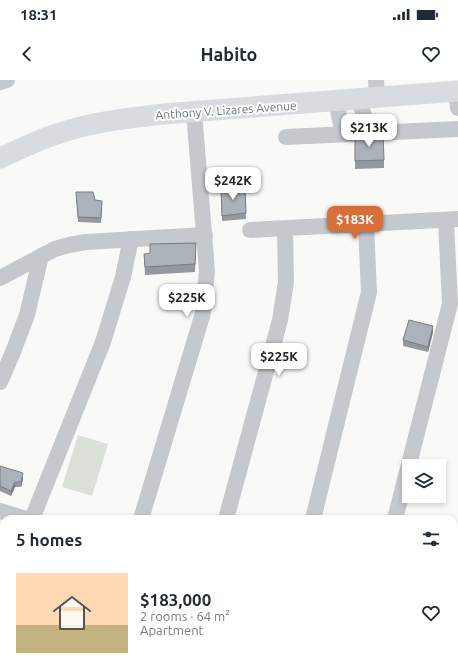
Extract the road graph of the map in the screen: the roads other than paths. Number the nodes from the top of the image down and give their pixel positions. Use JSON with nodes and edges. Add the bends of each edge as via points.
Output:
{"nodes":[{"id":1,"x":7,"y":80,"type":"edge"},
{"id":2,"x":0,"y":82,"type":"edge"},
{"id":3,"x":371,"y":92,"type":"edge"},
{"id":4,"x":457,"y":97,"type":"edge"},
{"id":5,"x":336,"y":101,"type":"junction"},
{"id":6,"x":194,"y":112,"type":"junction"},
{"id":7,"x":458,"y":129,"type":"edge"},
{"id":8,"x":369,"y":133,"type":"junction"},
{"id":9,"x":343,"y":134,"type":"junction"},
{"id":10,"x":286,"y":137,"type":"dead end"},
{"id":11,"x":0,"y":158,"type":"edge"},
{"id":12,"x":452,"y":220,"type":"edge"},
{"id":13,"x":366,"y":225,"type":"junction"},
{"id":14,"x":285,"y":229,"type":"junction"},
{"id":15,"x":250,"y":230,"type":"dead end"},
{"id":16,"x":205,"y":235,"type":"junction"},
{"id":17,"x":131,"y":239,"type":"junction"},
{"id":18,"x":41,"y":256,"type":"junction"},
{"id":19,"x":0,"y":278,"type":"edge"},
{"id":20,"x":0,"y":382,"type":"edge"},
{"id":21,"x":0,"y":511,"type":"edge"},
{"id":22,"x":13,"y":515,"type":"edge"},
{"id":23,"x":34,"y":515,"type":"edge"},
{"id":24,"x":142,"y":515,"type":"edge"},
{"id":25,"x":227,"y":515,"type":"edge"},
{"id":26,"x":314,"y":515,"type":"edge"},
{"id":27,"x":396,"y":515,"type":"edge"}],
"edges":[{"from":1,"to":2,"type":"street"},
{"from":3,"to":4,"type":"main road","name":"Anthony V. Lizares Avenue"},
{"from":3,"to":5,"type":"main road","name":"Anthony V. Lizares Avenue"},
{"from":3,"to":8,"type":"street"},
{"from":5,"to":6,"type":"main road","name":"Anthony V. Lizares Avenue"},
{"from":5,"to":9,"type":"street"},
{"from":6,"to":11,"type":"main road","name":"Anthony V. Lizares Avenue","via":[[156,114],[93,124],[56,134]]},
{"from":6,"to":16,"type":"street"},
{"from":7,"to":8,"type":"street"},
{"from":8,"to":9,"type":"street"},
{"from":9,"to":10,"type":"street"},
{"from":12,"to":13,"type":"street"},
{"from":12,"to":27,"type":"street","via":[[450,304]]},
{"from":13,"to":14,"type":"street"},
{"from":13,"to":26,"type":"street","via":[[369,292]]},
{"from":14,"to":15,"type":"street"},
{"from":14,"to":25,"type":"street","via":[[286,282],[280,320]]},
{"from":16,"to":17,"type":"street"},
{"from":16,"to":24,"type":"street","via":[[207,271],[203,314]]},
{"from":17,"to":18,"type":"street","via":[[69,245]]},
{"from":17,"to":23,"type":"street","via":[[123,277],[103,342]]},
{"from":18,"to":19,"type":"street"},
{"from":18,"to":20,"type":"street","via":[[27,315]]},
{"from":21,"to":22,"type":"street"}]}
